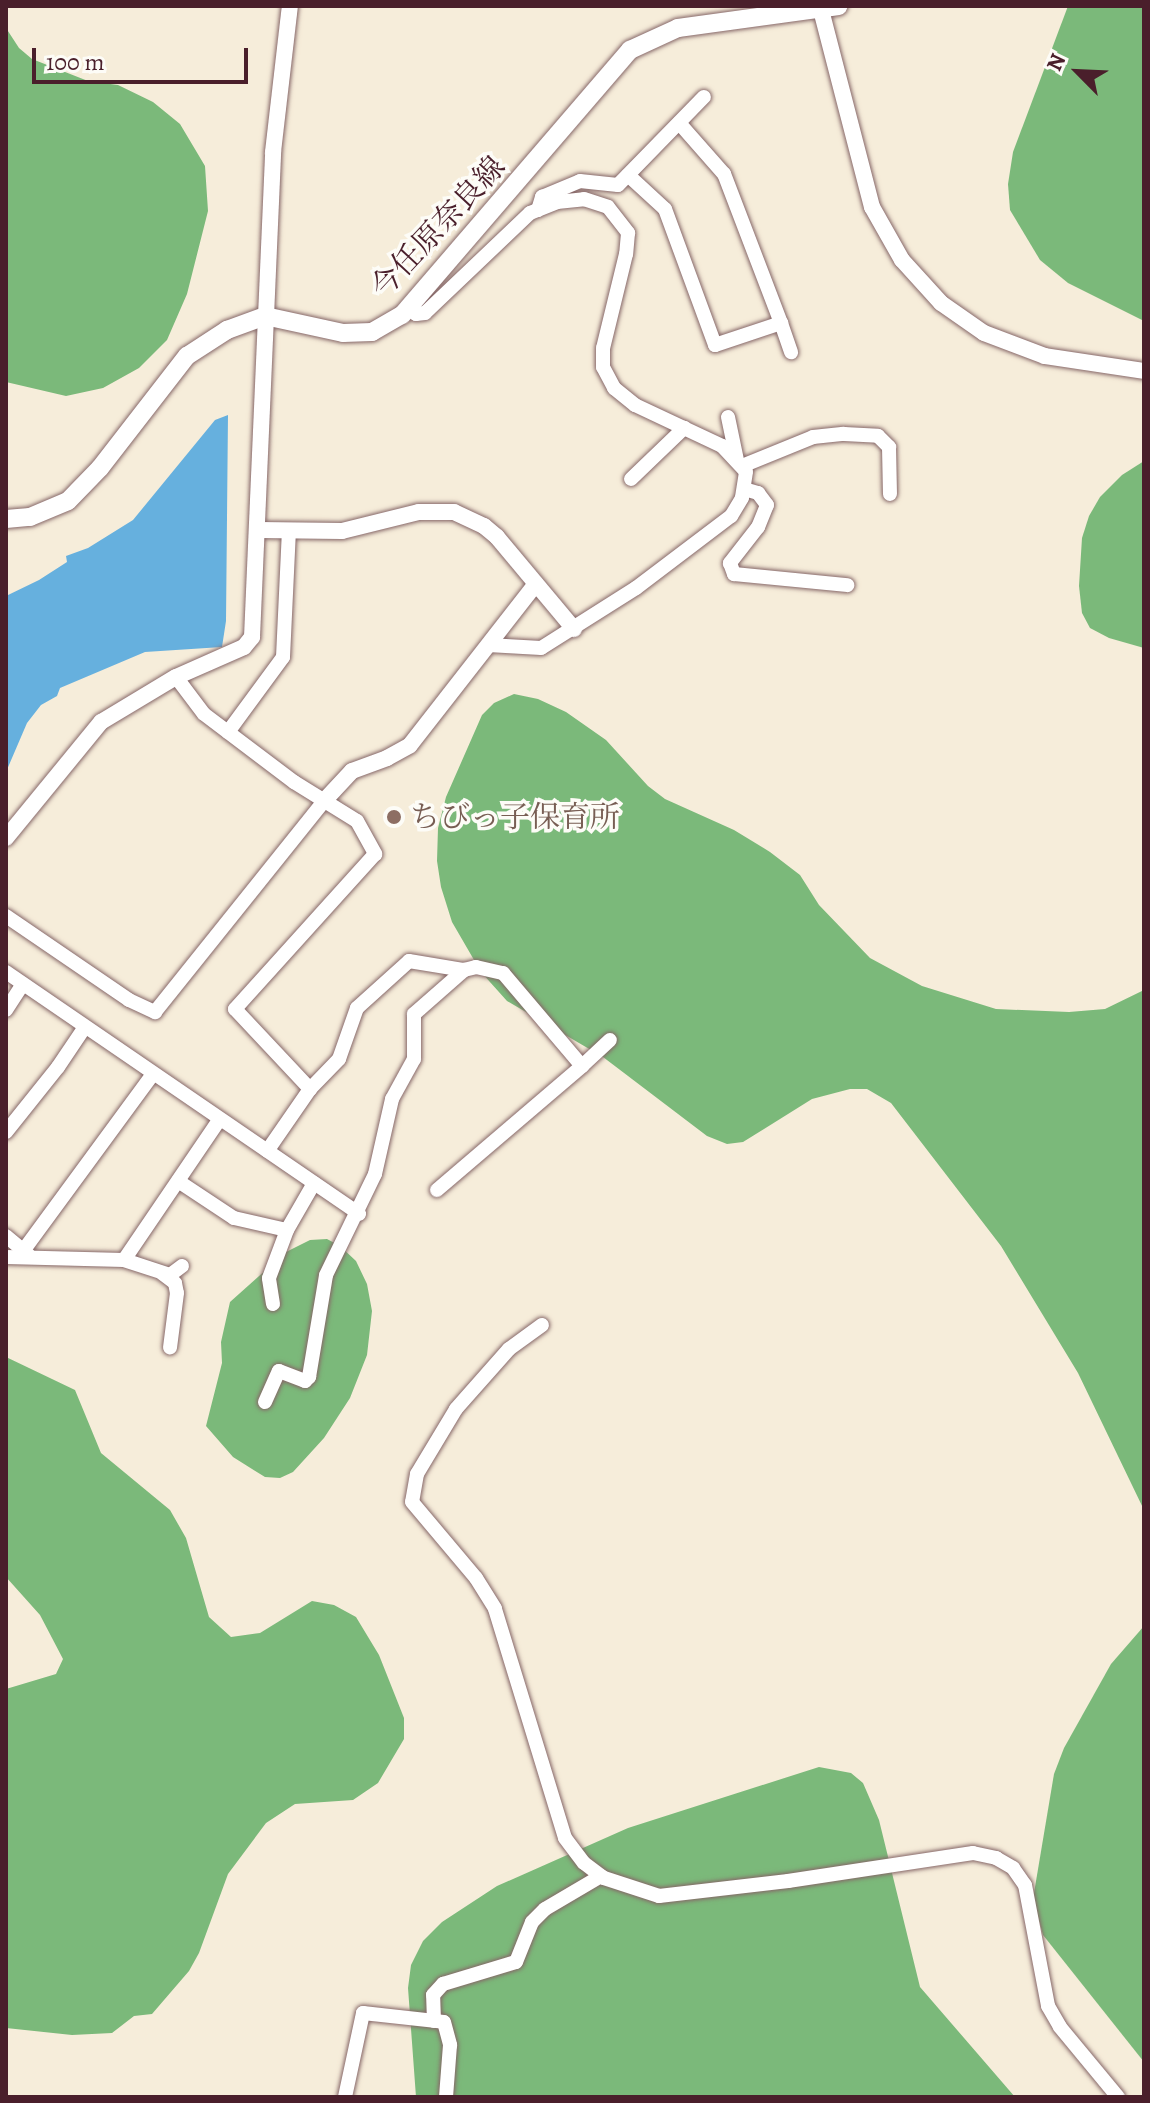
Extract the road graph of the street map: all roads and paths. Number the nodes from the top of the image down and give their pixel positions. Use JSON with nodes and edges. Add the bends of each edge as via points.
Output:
{"nodes":[{"id":1,"x":290,"y":6,"type":"edge"},
{"id":2,"x":826,"y":7,"type":"edge"},
{"id":3,"x":704,"y":97,"type":"dead end"},
{"id":4,"x":679,"y":123,"type":"junction"},
{"id":5,"x":628,"y":175,"type":"junction"},
{"id":6,"x":538,"y":210,"type":"junction"},
{"id":7,"x":408,"y":308,"type":"junction"},
{"id":8,"x":265,"y":316,"type":"junction"},
{"id":9,"x":781,"y":323,"type":"junction"},
{"id":10,"x":791,"y":352,"type":"dead end"},
{"id":11,"x":1144,"y":371,"type":"edge"},
{"id":12,"x":728,"y":417,"type":"dead end"},
{"id":13,"x":684,"y":428,"type":"junction"},
{"id":14,"x":740,"y":463,"type":"junction"},
{"id":15,"x":631,"y":479,"type":"dead end"},
{"id":16,"x":744,"y":489,"type":"junction"},
{"id":17,"x":890,"y":494,"type":"dead end"},
{"id":18,"x":6,"y":519,"type":"edge"},
{"id":19,"x":259,"y":530,"type":"junction"},
{"id":20,"x":289,"y":530,"type":"junction"},
{"id":21,"x":536,"y":584,"type":"junction"},
{"id":22,"x":847,"y":585,"type":"dead end"},
{"id":23,"x":574,"y":629,"type":"junction"},
{"id":24,"x":488,"y":645,"type":"junction"},
{"id":25,"x":176,"y":677,"type":"junction"},
{"id":26,"x":228,"y":732,"type":"junction"},
{"id":27,"x":324,"y":801,"type":"junction"},
{"id":28,"x":6,"y":838,"type":"edge"},
{"id":29,"x":6,"y":916,"type":"edge"},
{"id":30,"x":464,"y":970,"type":"junction"},
{"id":31,"x":6,"y":972,"type":"edge"},
{"id":32,"x":23,"y":984,"type":"junction"},
{"id":33,"x":6,"y":1010,"type":"edge"},
{"id":34,"x":85,"y":1027,"type":"junction"},
{"id":35,"x":610,"y":1040,"type":"dead end"},
{"id":36,"x":582,"y":1066,"type":"junction"},
{"id":37,"x":153,"y":1074,"type":"junction"},
{"id":38,"x":310,"y":1089,"type":"junction"},
{"id":39,"x":219,"y":1120,"type":"junction"},
{"id":40,"x":6,"y":1132,"type":"edge"},
{"id":41,"x":267,"y":1151,"type":"junction"},
{"id":42,"x":178,"y":1181,"type":"junction"},
{"id":43,"x":314,"y":1183,"type":"junction"},
{"id":44,"x":437,"y":1190,"type":"dead end"},
{"id":45,"x":359,"y":1214,"type":"junction"},
{"id":46,"x":287,"y":1230,"type":"junction"},
{"id":47,"x":6,"y":1236,"type":"edge"},
{"id":48,"x":26,"y":1253,"type":"junction"},
{"id":49,"x":6,"y":1257,"type":"edge"},
{"id":50,"x":124,"y":1260,"type":"junction"},
{"id":51,"x":182,"y":1266,"type":"dead end"},
{"id":52,"x":163,"y":1274,"type":"junction"},
{"id":53,"x":273,"y":1304,"type":"dead end"},
{"id":54,"x":542,"y":1325,"type":"dead end"},
{"id":55,"x":170,"y":1348,"type":"dead end"},
{"id":56,"x":265,"y":1402,"type":"dead end"},
{"id":57,"x":601,"y":1876,"type":"junction"},
{"id":58,"x":434,"y":2021,"type":"junction"},
{"id":59,"x":345,"y":2097,"type":"edge"},
{"id":60,"x":446,"y":2097,"type":"edge"},
{"id":61,"x":1118,"y":2097,"type":"edge"}],
"edges":[{"from":1,"to":8,"type":"street","via":[[273,152]]},
{"from":2,"to":7,"type":"main road","name":"今任原奈良線","via":[[678,28],[630,50]]},
{"from":2,"to":11,"type":"street","via":[[872,207],[902,260],[941,303],[984,333],[1045,356]]},
{"from":3,"to":4,"type":"street"},
{"from":4,"to":5,"type":"street"},
{"from":4,"to":9,"type":"street","via":[[724,174]]},
{"from":5,"to":6,"type":"street","via":[[618,185],[580,181],[542,197]]},
{"from":5,"to":9,"type":"street","via":[[665,209],[715,345]]},
{"from":6,"to":7,"type":"street","via":[[425,313]]},
{"from":6,"to":13,"type":"street","via":[[584,199],[608,207],[621,219],[628,233],[626,254],[603,367],[614,388],[635,405]]},
{"from":7,"to":8,"type":"main road","name":"今任原奈良線","via":[[372,332],[343,333]]},
{"from":8,"to":18,"type":"main road","via":[[227,330],[187,356],[68,501],[30,517]]},
{"from":8,"to":19,"type":"street"},
{"from":9,"to":10,"type":"street"},
{"from":12,"to":14,"type":"street"},
{"from":13,"to":14,"type":"street","via":[[722,446]]},
{"from":13,"to":15,"type":"street"},
{"from":14,"to":16,"type":"street","via":[[746,472]]},
{"from":14,"to":17,"type":"street","via":[[813,437],[878,436],[889,447]]},
{"from":16,"to":22,"type":"street","via":[[758,493],[767,505],[758,527],[730,563],[734,574]]},
{"from":16,"to":23,"type":"street","via":[[731,516]]},
{"from":19,"to":20,"type":"street"},
{"from":19,"to":25,"type":"street","via":[[252,637],[230,655]]},
{"from":20,"to":21,"type":"street","via":[[342,531],[419,512],[454,512],[497,537]]},
{"from":20,"to":26,"type":"street","via":[[283,657]]},
{"from":21,"to":23,"type":"street"},
{"from":21,"to":24,"type":"street"},
{"from":23,"to":24,"type":"street","via":[[541,648]]},
{"from":24,"to":27,"type":"street","via":[[410,745],[352,771]]},
{"from":25,"to":26,"type":"street","via":[[196,705]]},
{"from":25,"to":28,"type":"street","via":[[101,722]]},
{"from":26,"to":27,"type":"street"},
{"from":27,"to":29,"type":"street","via":[[155,1012]]},
{"from":27,"to":38,"type":"street","via":[[357,821],[375,854],[235,1009]]},
{"from":30,"to":36,"type":"street","via":[[503,973]]},
{"from":30,"to":38,"type":"street","via":[[409,961],[357,1008],[339,1059]]},
{"from":30,"to":45,"type":"street","via":[[414,1014],[414,1059],[392,1099],[375,1174]]},
{"from":31,"to":32,"type":"street"},
{"from":32,"to":33,"type":"street"},
{"from":32,"to":34,"type":"street"},
{"from":34,"to":37,"type":"street"},
{"from":34,"to":40,"type":"street"},
{"from":35,"to":36,"type":"street"},
{"from":36,"to":44,"type":"street"},
{"from":37,"to":39,"type":"street"},
{"from":37,"to":48,"type":"street"},
{"from":38,"to":41,"type":"street"},
{"from":39,"to":41,"type":"street"},
{"from":39,"to":42,"type":"street"},
{"from":41,"to":43,"type":"street"},
{"from":42,"to":46,"type":"street","via":[[234,1218]]},
{"from":42,"to":50,"type":"street"},
{"from":43,"to":45,"type":"street"},
{"from":43,"to":46,"type":"street"},
{"from":45,"to":56,"type":"street","via":[[326,1275],[309,1377],[305,1381],[279,1371]]},
{"from":46,"to":53,"type":"street","via":[[269,1278]]},
{"from":47,"to":48,"type":"street"},
{"from":48,"to":49,"type":"street"},
{"from":48,"to":50,"type":"street"},
{"from":50,"to":52,"type":"street"},
{"from":51,"to":52,"type":"street"},
{"from":52,"to":55,"type":"street","via":[[175,1283],[177,1293]]},
{"from":54,"to":57,"type":"street","via":[[509,1349],[456,1409],[417,1474],[412,1502],[495,1609],[565,1838]]},
{"from":57,"to":58,"type":"street","via":[[532,1922],[516,1962],[443,1984],[433,1995]]},
{"from":57,"to":61,"type":"street","via":[[659,1896],[973,1853],[996,1858],[1013,1868],[1025,1885],[1048,2006]]},
{"from":58,"to":59,"type":"street","via":[[363,2013]]},
{"from":58,"to":60,"type":"street","via":[[444,2022],[450,2045]]}]}
